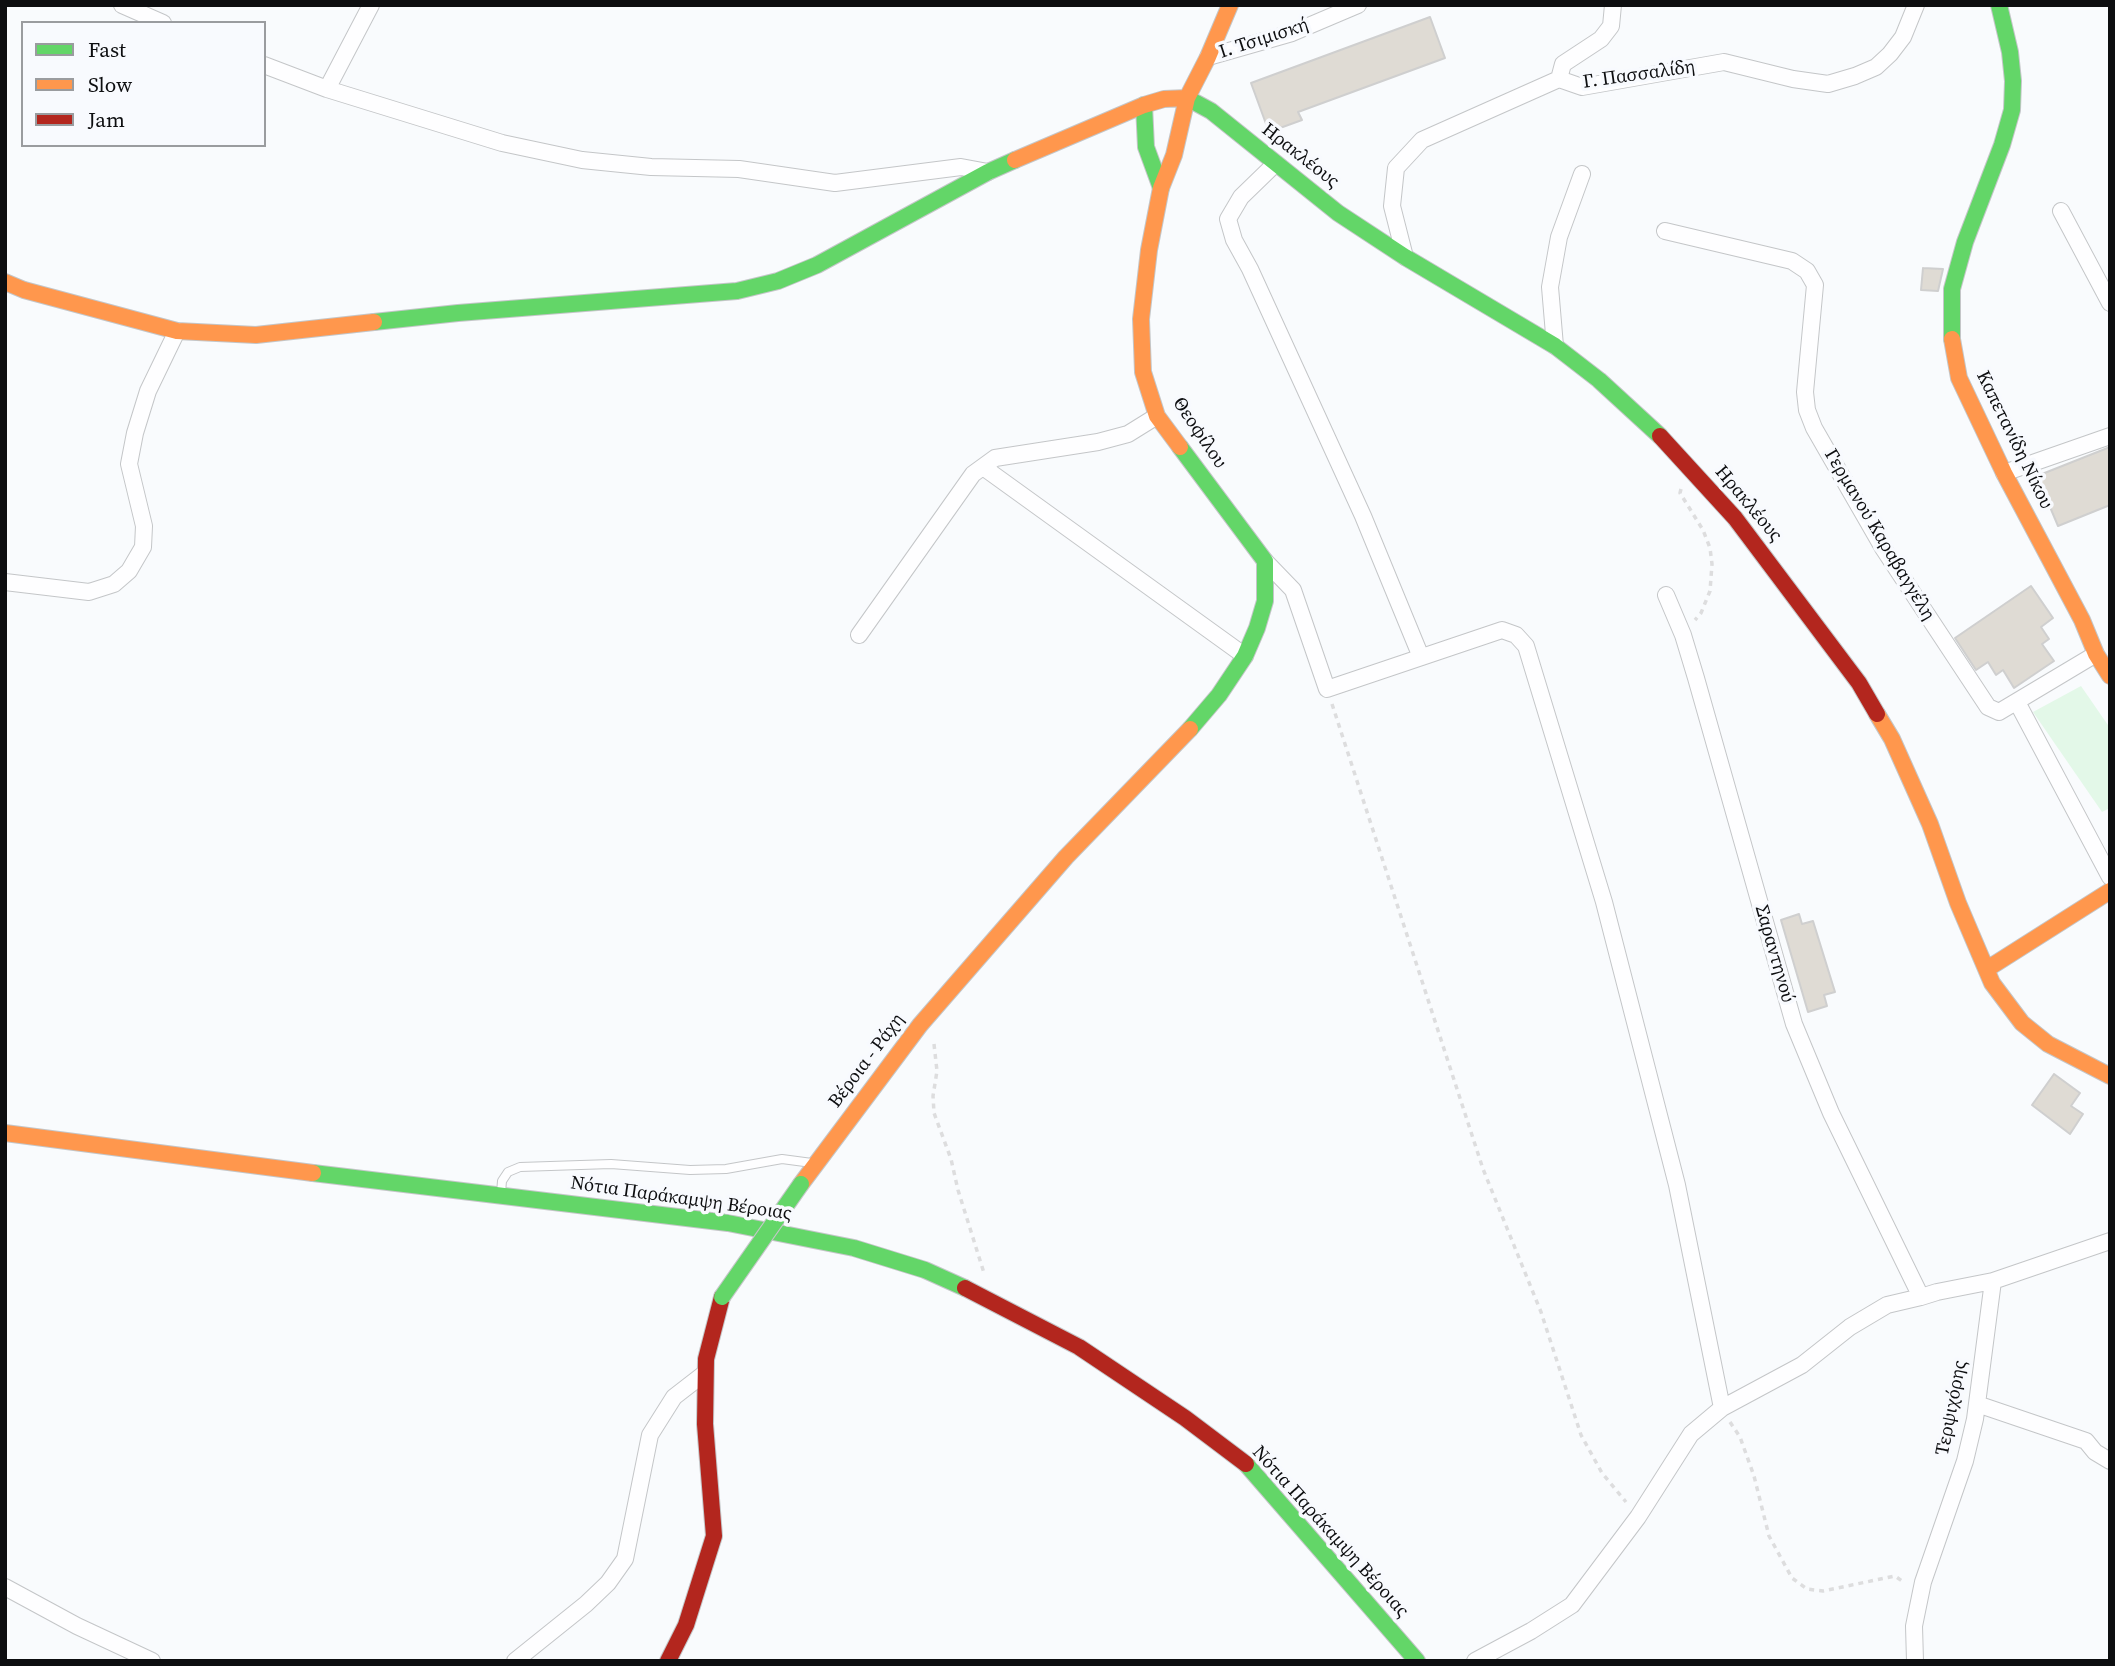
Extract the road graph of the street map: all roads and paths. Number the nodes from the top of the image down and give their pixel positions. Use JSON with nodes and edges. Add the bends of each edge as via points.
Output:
{"nodes":[{"id":1,"x":122,"y":5,"type":"edge"},
{"id":2,"x":371,"y":5,"type":"edge"},
{"id":3,"x":1230,"y":5,"type":"edge"},
{"id":4,"x":1358,"y":5,"type":"edge"},
{"id":5,"x":1613,"y":5,"type":"edge"},
{"id":6,"x":1916,"y":5,"type":"edge"},
{"id":7,"x":1999,"y":5,"type":"edge"},
{"id":8,"x":158,"y":21,"type":"edge"},
{"id":9,"x":1208,"y":57,"type":"junction"},
{"id":10,"x":266,"y":66,"type":"edge"},
{"id":11,"x":1559,"y":79,"type":"junction"},
{"id":12,"x":327,"y":89,"type":"junction"},
{"id":13,"x":1187,"y":98,"type":"junction"},
{"id":14,"x":1143,"y":106,"type":"junction"},
{"id":15,"x":1275,"y":164,"type":"junction"},
{"id":16,"x":988,"y":172,"type":"junction"},
{"id":17,"x":1582,"y":174,"type":"dead end"},
{"id":18,"x":1161,"y":188,"type":"junction"},
{"id":19,"x":2061,"y":211,"type":"dead end"},
{"id":20,"x":1665,"y":231,"type":"dead end"},
{"id":21,"x":1405,"y":257,"type":"junction"},
{"id":22,"x":5,"y":282,"type":"edge"},
{"id":23,"x":2110,"y":303,"type":"edge"},
{"id":24,"x":177,"y":331,"type":"junction"},
{"id":25,"x":1555,"y":346,"type":"junction"},
{"id":26,"x":1157,"y":416,"type":"junction"},
{"id":27,"x":2110,"y":436,"type":"edge"},
{"id":28,"x":1684,"y":461,"type":"junction"},
{"id":29,"x":983,"y":467,"type":"junction"},
{"id":30,"x":2004,"y":473,"type":"junction"},
{"id":31,"x":1265,"y":561,"type":"junction"},
{"id":32,"x":5,"y":583,"type":"edge"},
{"id":33,"x":1667,"y":595,"type":"dead end"},
{"id":34,"x":859,"y":635,"type":"dead end"},
{"id":35,"x":1683,"y":635,"type":"junction"},
{"id":36,"x":2096,"y":654,"type":"junction"},
{"id":37,"x":1244,"y":656,"type":"junction"},
{"id":38,"x":1421,"y":657,"type":"junction"},
{"id":39,"x":2110,"y":676,"type":"edge"},
{"id":40,"x":1327,"y":689,"type":"junction"},
{"id":41,"x":2017,"y":702,"type":"junction"},
{"id":42,"x":2110,"y":877,"type":"edge"},
{"id":43,"x":2110,"y":891,"type":"edge"},
{"id":44,"x":1987,"y":969,"type":"junction"},
{"id":45,"x":920,"y":1025,"type":"junction"},
{"id":46,"x":2110,"y":1076,"type":"edge"},
{"id":47,"x":5,"y":1133,"type":"edge"},
{"id":48,"x":817,"y":1164,"type":"junction"},
{"id":49,"x":501,"y":1196,"type":"junction"},
{"id":50,"x":2110,"y":1241,"type":"edge"},
{"id":51,"x":1993,"y":1281,"type":"junction"},
{"id":52,"x":1921,"y":1297,"type":"junction"},
{"id":53,"x":989,"y":1299,"type":"junction"},
{"id":54,"x":705,"y":1373,"type":"junction"},
{"id":55,"x":1977,"y":1404,"type":"junction"},
{"id":56,"x":1722,"y":1408,"type":"junction"},
{"id":57,"x":2110,"y":1461,"type":"edge"},
{"id":58,"x":1638,"y":1517,"type":"junction"},
{"id":59,"x":5,"y":1587,"type":"edge"},
{"id":60,"x":1921,"y":1594,"type":"junction"},
{"id":61,"x":152,"y":1661,"type":"edge"},
{"id":62,"x":515,"y":1661,"type":"edge"},
{"id":63,"x":668,"y":1661,"type":"edge"},
{"id":64,"x":1417,"y":1661,"type":"edge"},
{"id":65,"x":1475,"y":1661,"type":"edge"},
{"id":66,"x":1915,"y":1661,"type":"edge"}],
"edges":[{"from":1,"to":8,"type":"street"},
{"from":2,"to":12,"type":"street"},
{"from":3,"to":9,"type":"street","name":"Θεοφίλου"},
{"from":4,"to":9,"type":"street","name":"Ι. Τσιμισκή","via":[[1292,33]]},
{"from":5,"to":11,"type":"street","via":[[1611,26],[1601,39],[1563,64]]},
{"from":6,"to":11,"type":"street","name":"Γ. Πασσαλίδη","via":[[1903,37],[1876,67],[1828,83],[1724,62],[1582,87]]},
{"from":7,"to":30,"type":"street","name":"Καπετανίδη Νίκου","via":[[2010,52],[2012,110],[1952,289],[1952,340],[1959,378]]},
{"from":9,"to":13,"type":"street","name":"Θεοφίλου"},
{"from":10,"to":12,"type":"street"},
{"from":11,"to":21,"type":"street","name":"Γ. Πασσαλίδη","via":[[1422,140],[1396,168],[1392,206]]},
{"from":12,"to":16,"type":"street","via":[[502,143],[582,160],[739,169],[835,183],[961,167]]},
{"from":13,"to":14,"type":"street"},
{"from":13,"to":15,"type":"street","name":"Ηρακλέους","via":[[1211,111]]},
{"from":13,"to":18,"type":"street","name":"Θεοφίλου"},
{"from":14,"to":16,"type":"street"},
{"from":14,"to":18,"type":"street","via":[[1146,147]]},
{"from":15,"to":21,"type":"street","name":"Ηρακλέους"},
{"from":15,"to":38,"type":"street","via":[[1241,197],[1228,219],[1234,240],[1363,516]]},
{"from":16,"to":24,"type":"street","via":[[817,265],[737,291],[458,313],[256,335]]},
{"from":17,"to":25,"type":"street","via":[[1559,237],[1550,287]]},
{"from":18,"to":26,"type":"street","name":"Θεοφίλου","via":[[1141,319],[1143,372]]},
{"from":19,"to":23,"type":"street"},
{"from":20,"to":41,"type":"street","name":"Γερμανού Καραβαγγέλη","via":[[1792,261],[1807,271],[1815,285],[1805,391],[1814,428],[1883,548],[1988,707],[1999,712]]},
{"from":21,"to":25,"type":"street","name":"Ηρακλέους"},
{"from":22,"to":24,"type":"street"},
{"from":24,"to":32,"type":"street","via":[[148,391],[135,433],[129,464],[145,526],[144,547],[129,571],[114,584],[89,593]]},
{"from":25,"to":28,"type":"street","name":"Ηρακλέους","via":[[1600,380]]},
{"from":26,"to":29,"type":"street","via":[[1128,434],[995,458]]},
{"from":26,"to":31,"type":"street","name":"Θεοφίλου"},
{"from":27,"to":30,"type":"street"},
{"from":28,"to":35,"type":"path","via":[[1680,493],[1703,530],[1712,564],[1710,591],[1701,613]]},
{"from":28,"to":44,"type":"street","name":"Ηρακλέους","via":[[1735,518],[1859,683],[1892,739]]},
{"from":29,"to":34,"type":"street","via":[[973,474]]},
{"from":29,"to":37,"type":"street"},
{"from":30,"to":36,"type":"street","name":"Καπετανίδη Νίκου"},
{"from":31,"to":37,"type":"street","name":"Βέροια - Ράχη","via":[[1265,601]]},
{"from":31,"to":40,"type":"street","via":[[1293,590]]},
{"from":33,"to":35,"type":"street","name":"Σαραντηνού"},
{"from":35,"to":52,"type":"street","name":"Σαραντηνού","via":[[1794,1024],[1831,1113]]},
{"from":36,"to":39,"type":"street","name":"Καπετανίδη Νίκου"},
{"from":36,"to":41,"type":"street"},
{"from":37,"to":45,"type":"street","name":"Βέροια - Ράχη","via":[[1219,695],[1177,744],[1066,857]]},
{"from":38,"to":40,"type":"street"},
{"from":38,"to":56,"type":"street","via":[[1502,629],[1526,646],[1608,916],[1677,1185]]},
{"from":40,"to":58,"type":"path","via":[[1483,1170],[1541,1312],[1581,1435],[1602,1473]]},
{"from":41,"to":42,"type":"street"},
{"from":43,"to":44,"type":"street"},
{"from":44,"to":46,"type":"street","name":"Ηρακλέους","via":[[1992,984],[2022,1024]]},
{"from":45,"to":48,"type":"street","name":"Βέροια - Ράχη"},
{"from":45,"to":53,"type":"path","via":[[936,1051],[934,1113],[982,1262]]},
{"from":47,"to":49,"type":"street","name":"Νότια Παράκαμψη Βέροιας"},
{"from":48,"to":49,"type":"lane","via":[[782,1159],[726,1169],[611,1164],[520,1167],[502,1181]]},
{"from":48,"to":54,"type":"street","name":"Βέροια - Ράχη","bridge":true,"via":[[722,1297]]},
{"from":49,"to":53,"type":"street","name":"Νότια Παράκαμψη Βέροιας","via":[[728,1223],[854,1248],[925,1270]]},
{"from":50,"to":51,"type":"street"},
{"from":51,"to":52,"type":"street"},
{"from":51,"to":55,"type":"street","name":"Τερψιχόρης"},
{"from":52,"to":56,"type":"street","via":[[1887,1305],[1801,1365]]},
{"from":53,"to":64,"type":"street","name":"Νότια Παράκαμψη Βέροιας","via":[[1121,1374],[1247,1465]]},
{"from":54,"to":62,"type":"street","via":[[674,1397],[650,1435],[625,1559],[586,1604]]},
{"from":54,"to":63,"type":"street","name":"Βέροια - Ράχη","via":[[714,1536],[686,1625]]},
{"from":55,"to":57,"type":"street","via":[[2086,1441]]},
{"from":55,"to":60,"type":"street","name":"Τερψιχόρης","via":[[1965,1461]]},
{"from":56,"to":58,"type":"street","via":[[1691,1434]]},
{"from":56,"to":60,"type":"path","via":[[1740,1437],[1769,1536],[1792,1578],[1807,1589],[1823,1591],[1895,1576]]},
{"from":58,"to":65,"type":"street","via":[[1572,1605]]},
{"from":59,"to":61,"type":"street"},
{"from":60,"to":66,"type":"street","name":"Τερψιχόρης","via":[[1914,1626]]}]}
